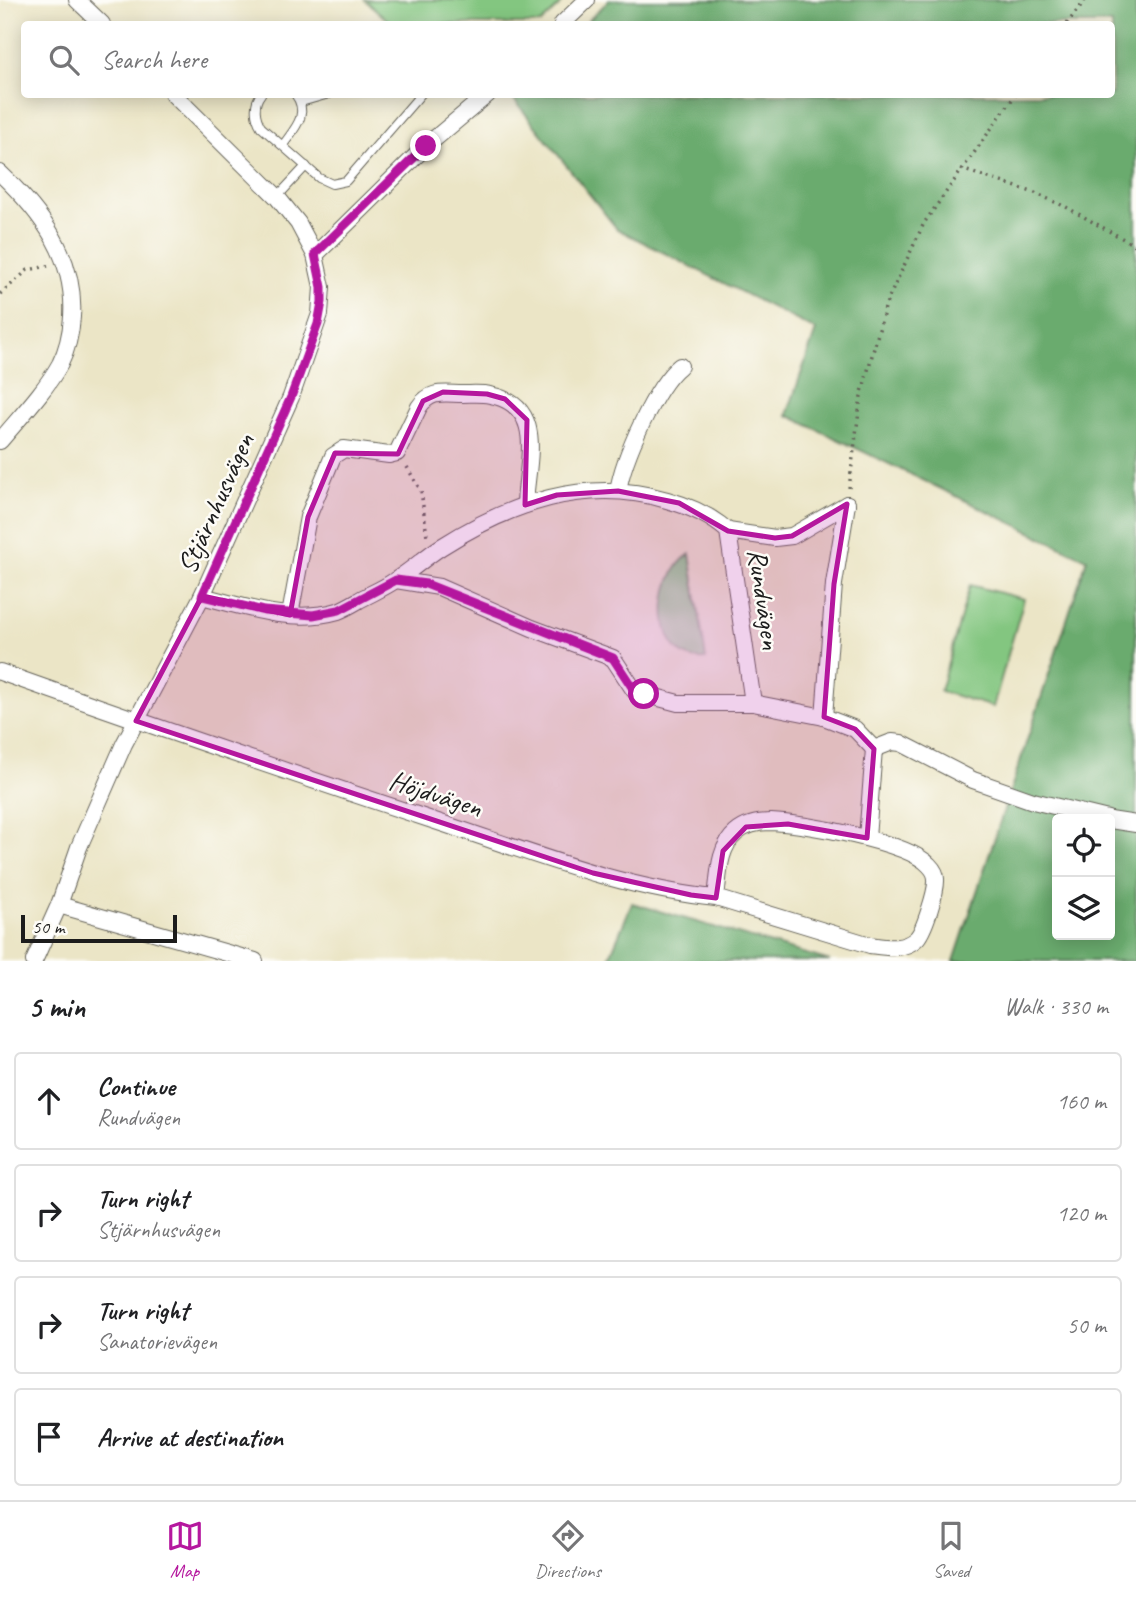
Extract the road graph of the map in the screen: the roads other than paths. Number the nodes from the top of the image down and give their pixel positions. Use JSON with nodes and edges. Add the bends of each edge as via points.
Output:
{"nodes":[{"id":1,"x":77,"y":0,"type":"edge"},
{"id":2,"x":587,"y":0,"type":"edge"},
{"id":3,"x":99,"y":21,"type":"edge"},
{"id":4,"x":565,"y":21,"type":"edge"},
{"id":5,"x":177,"y":98,"type":"edge"},
{"id":6,"x":259,"y":98,"type":"edge"},
{"id":7,"x":298,"y":98,"type":"edge"},
{"id":8,"x":418,"y":98,"type":"edge"},
{"id":9,"x":483,"y":98,"type":"edge"},
{"id":10,"x":283,"y":145,"type":"junction"},
{"id":11,"x":306,"y":166,"type":"junction"},
{"id":12,"x":0,"y":173,"type":"edge"},
{"id":13,"x":277,"y":197,"type":"junction"},
{"id":14,"x":315,"y":254,"type":"junction"},
{"id":15,"x":680,"y":366,"type":"dead end"},
{"id":16,"x":0,"y":440,"type":"edge"},
{"id":17,"x":618,"y":491,"type":"junction"},
{"id":18,"x":525,"y":505,"type":"junction"},
{"id":19,"x":728,"y":531,"type":"junction"},
{"id":20,"x":396,"y":580,"type":"junction"},
{"id":21,"x":202,"y":596,"type":"junction"},
{"id":22,"x":290,"y":615,"type":"junction"},
{"id":23,"x":0,"y":672,"type":"edge"},
{"id":24,"x":753,"y":703,"type":"junction"},
{"id":25,"x":824,"y":717,"type":"junction"},
{"id":26,"x":136,"y":721,"type":"junction"},
{"id":27,"x":874,"y":749,"type":"junction"},
{"id":28,"x":1088,"y":814,"type":"edge"},
{"id":29,"x":1115,"y":820,"type":"edge"},
{"id":30,"x":1136,"y":824,"type":"edge"},
{"id":31,"x":867,"y":838,"type":"junction"},
{"id":32,"x":716,"y":898,"type":"junction"},
{"id":33,"x":59,"y":905,"type":"junction"},
{"id":34,"x":34,"y":961,"type":"edge"},
{"id":35,"x":255,"y":961,"type":"edge"}],
"edges":[{"from":1,"to":3,"type":"street"},
{"from":2,"to":4,"type":"street"},
{"from":5,"to":13,"type":"street","name":"Stjärnhusvägen"},
{"from":6,"to":10,"type":"lane","via":[[258,123]]},
{"from":7,"to":10,"type":"lane","via":[[303,108],[300,121]]},
{"from":8,"to":11,"type":"lane","via":[[346,181],[326,182]]},
{"from":9,"to":14,"type":"street","via":[[426,146]]},
{"from":10,"to":11,"type":"lane"},
{"from":11,"to":13,"type":"lane"},
{"from":12,"to":16,"type":"street","via":[[36,211],[59,246],[73,297],[64,355]]},
{"from":13,"to":14,"type":"street","name":"Stjärnhusvägen"},
{"from":14,"to":21,"type":"street","name":"Stjärnhusvägen","via":[[322,287],[318,324],[291,397]]},
{"from":15,"to":17,"type":"street","via":[[659,392],[621,470]]},
{"from":17,"to":18,"type":"street","name":"Rundvägen","via":[[556,495]]},
{"from":17,"to":19,"type":"street","name":"Rundvägen","via":[[679,503]]},
{"from":18,"to":20,"type":"street","name":"Rundvägen","via":[[461,534]]},
{"from":18,"to":22,"type":"street","via":[[530,430],[522,412],[505,399],[486,394],[435,393],[419,407],[397,453],[344,449],[333,456],[308,517]]},
{"from":19,"to":24,"type":"street","name":"Rundvägen"},
{"from":19,"to":25,"type":"street","via":[[792,536],[847,504],[834,584]]},
{"from":20,"to":22,"type":"street","name":"Rundvägen","via":[[339,610]]},
{"from":20,"to":24,"type":"street","via":[[439,587],[613,658],[634,690],[644,694],[678,703]]},
{"from":21,"to":22,"type":"street","name":"Rundvägen"},
{"from":21,"to":26,"type":"street","name":"Stjärnhusvägen"},
{"from":23,"to":26,"type":"street","name":"Höjdvägen"},
{"from":24,"to":25,"type":"street"},
{"from":25,"to":27,"type":"street","via":[[855,729]]},
{"from":26,"to":32,"type":"street","name":"Höjdvägen","via":[[593,873]]},
{"from":26,"to":33,"type":"street","name":"Stjärnhusvägen","via":[[79,847]]},
{"from":27,"to":28,"type":"street","via":[[901,743],[973,780]]},
{"from":27,"to":31,"type":"street"},
{"from":29,"to":30,"type":"street"},
{"from":31,"to":32,"type":"street","via":[[769,822],[746,827],[723,851]]},
{"from":31,"to":32,"type":"street","name":"Höjdvägen","via":[[920,857],[935,874],[923,928],[917,939],[904,945],[890,948],[861,943]]},
{"from":33,"to":34,"type":"street","name":"Stjärnhusvägen"},
{"from":33,"to":35,"type":"street"}]}
